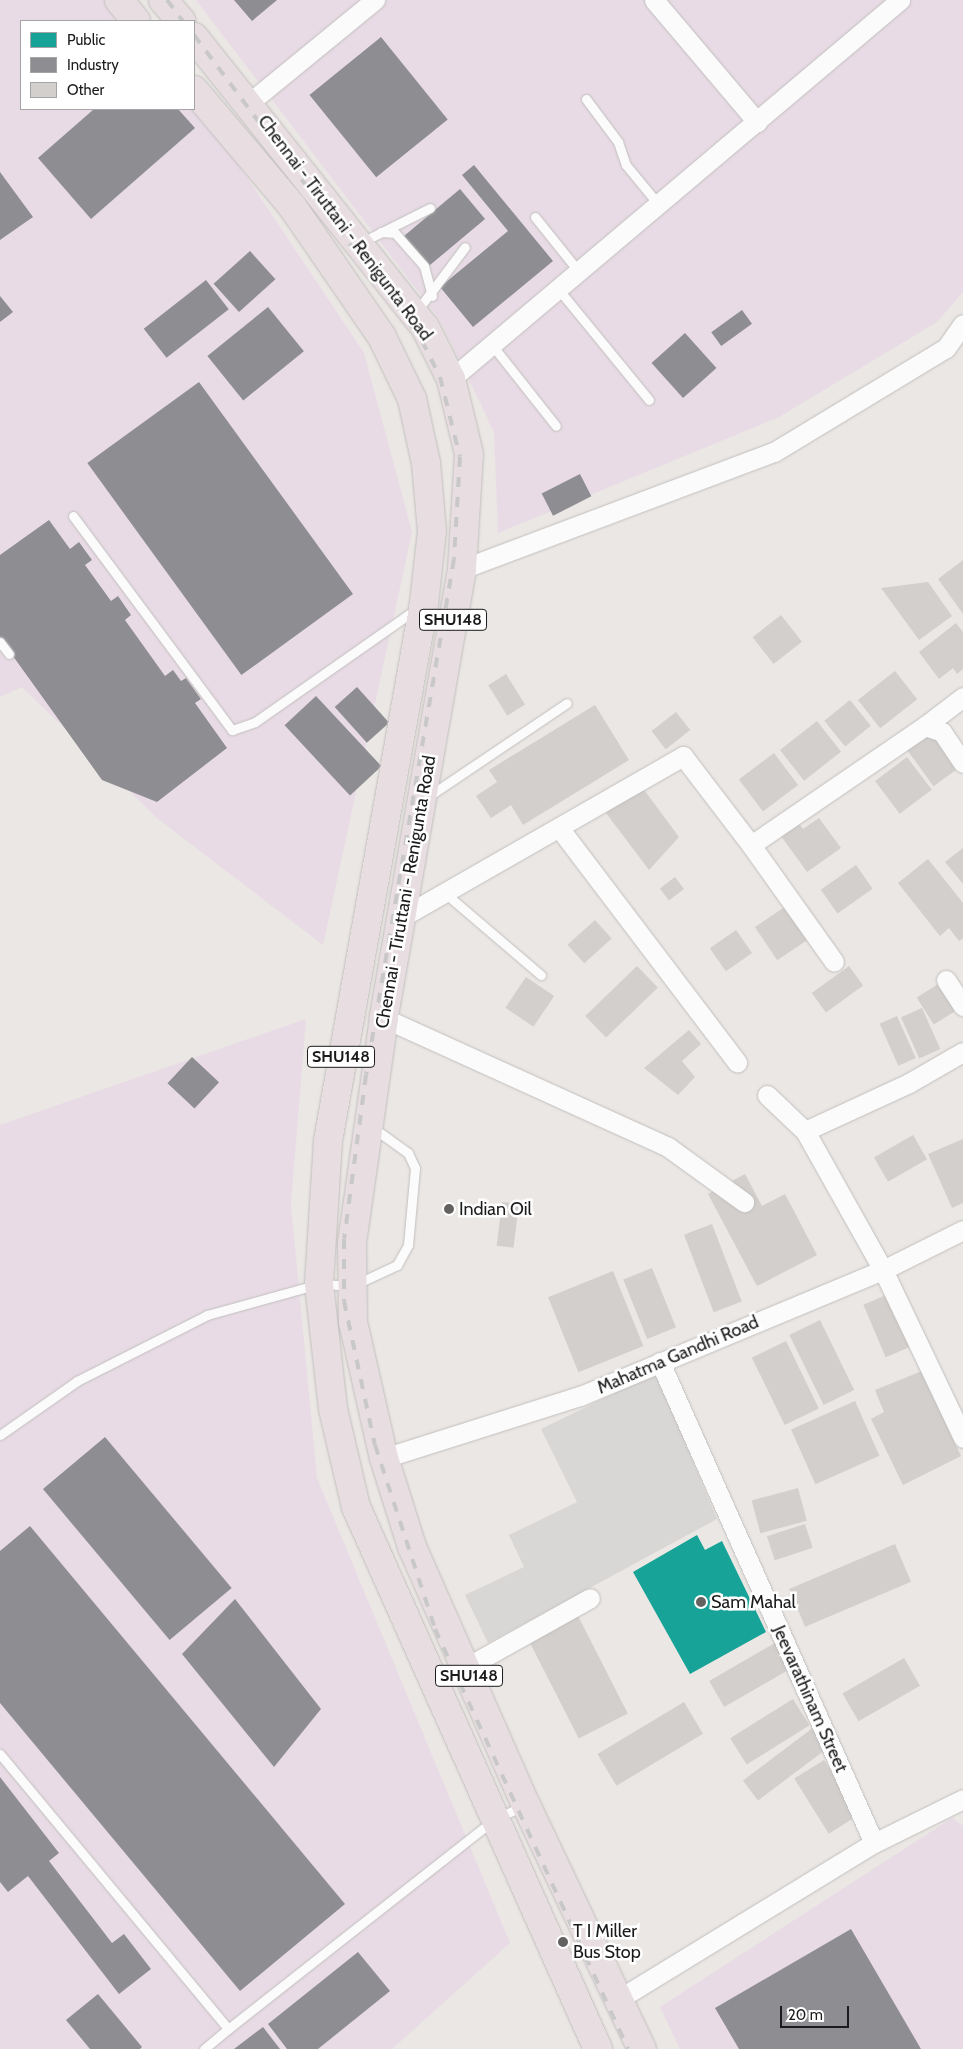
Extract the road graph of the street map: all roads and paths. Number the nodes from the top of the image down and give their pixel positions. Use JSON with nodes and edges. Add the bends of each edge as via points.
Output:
{"nodes":[{"id":1,"x":119,"y":0,"type":"edge"},
{"id":2,"x":163,"y":0,"type":"edge"},
{"id":3,"x":375,"y":0,"type":"edge"},
{"id":4,"x":654,"y":0,"type":"edge"},
{"id":5,"x":900,"y":0,"type":"edge"},
{"id":6,"x":135,"y":20,"type":"edge"},
{"id":7,"x":180,"y":20,"type":"edge"},
{"id":8,"x":195,"y":38,"type":"edge"},
{"id":9,"x":195,"y":91,"type":"edge"},
{"id":10,"x":586,"y":99,"type":"dead end"},
{"id":11,"x":249,"y":103,"type":"junction"},
{"id":12,"x":757,"y":122,"type":"junction"},
{"id":13,"x":659,"y":205,"type":"junction"},
{"id":14,"x":430,"y":208,"type":"dead end"},
{"id":15,"x":535,"y":217,"type":"dead end"},
{"id":16,"x":370,"y":237,"type":"junction"},
{"id":17,"x":465,"y":247,"type":"dead end"},
{"id":18,"x":579,"y":272,"type":"junction"},
{"id":19,"x":559,"y":290,"type":"junction"},
{"id":20,"x":423,"y":305,"type":"junction"},
{"id":21,"x":963,"y":324,"type":"edge"},
{"id":22,"x":492,"y":345,"type":"junction"},
{"id":23,"x":451,"y":379,"type":"junction"},
{"id":24,"x":649,"y":400,"type":"dead end"},
{"id":25,"x":556,"y":426,"type":"dead end"},
{"id":26,"x":73,"y":516,"type":"dead end"},
{"id":27,"x":462,"y":569,"type":"junction"},
{"id":28,"x":424,"y":603,"type":"junction"},
{"id":29,"x":0,"y":642,"type":"edge"},
{"id":30,"x":9,"y":654,"type":"dead end"},
{"id":31,"x":963,"y":697,"type":"edge"},
{"id":32,"x":567,"y":703,"type":"dead end"},
{"id":33,"x":925,"y":726,"type":"junction"},
{"id":34,"x":963,"y":763,"type":"edge"},
{"id":35,"x":422,"y":800,"type":"junction"},
{"id":36,"x":560,"y":829,"type":"junction"},
{"id":37,"x":751,"y":845,"type":"junction"},
{"id":38,"x":446,"y":894,"type":"junction"},
{"id":39,"x":402,"y":917,"type":"junction"},
{"id":40,"x":834,"y":962,"type":"dead end"},
{"id":41,"x":541,"y":975,"type":"dead end"},
{"id":42,"x":946,"y":980,"type":"dead end"},
{"id":43,"x":963,"y":1006,"type":"edge"},
{"id":44,"x":384,"y":1018,"type":"junction"},
{"id":45,"x":963,"y":1052,"type":"edge"},
{"id":46,"x":738,"y":1062,"type":"dead end"},
{"id":47,"x":767,"y":1096,"type":"dead end"},
{"id":48,"x":369,"y":1124,"type":"junction"},
{"id":49,"x":805,"y":1131,"type":"junction"},
{"id":50,"x":744,"y":1202,"type":"dead end"},
{"id":51,"x":963,"y":1230,"type":"edge"},
{"id":52,"x":883,"y":1270,"type":"junction"},
{"id":53,"x":319,"y":1284,"type":"junction"},
{"id":54,"x":352,"y":1286,"type":"junction"},
{"id":55,"x":660,"y":1362,"type":"junction"},
{"id":56,"x":0,"y":1435,"type":"edge"},
{"id":57,"x":963,"y":1438,"type":"edge"},
{"id":58,"x":384,"y":1458,"type":"junction"},
{"id":59,"x":590,"y":1598,"type":"dead end"},
{"id":60,"x":465,"y":1668,"type":"junction"},
{"id":61,"x":0,"y":1754,"type":"edge"},
{"id":62,"x":963,"y":1799,"type":"edge"},
{"id":63,"x":526,"y":1804,"type":"junction"},
{"id":64,"x":496,"y":1819,"type":"junction"},
{"id":65,"x":874,"y":1843,"type":"junction"},
{"id":66,"x":619,"y":1999,"type":"junction"},
{"id":67,"x":228,"y":2029,"type":"junction"},
{"id":68,"x":204,"y":2049,"type":"edge"},
{"id":69,"x":598,"y":2049,"type":"edge"},
{"id":70,"x":642,"y":2049,"type":"edge"}],
"edges":[{"from":1,"to":6,"type":"highway"},
{"from":2,"to":7,"type":"highway"},
{"from":3,"to":11,"type":"street"},
{"from":4,"to":12,"type":"street"},
{"from":5,"to":12,"type":"street"},
{"from":8,"to":11,"type":"highway","name":"Chennai - Tiruttani - Renigunta Road","number":"SHU148"},
{"from":9,"to":28,"type":"highway","name":"Chennai - Tiruttani - Renigunta Road","number":"SHU148","via":[[292,206],[382,337],[412,399],[426,463],[432,531]]},
{"from":10,"to":13,"type":"lane","via":[[618,142],[626,165]]},
{"from":11,"to":16,"type":"highway","name":"Chennai - Tiruttani - Renigunta Road","number":"SHU148"},
{"from":12,"to":13,"type":"street"},
{"from":13,"to":18,"type":"street"},
{"from":14,"to":16,"type":"lane"},
{"from":15,"to":18,"type":"lane"},
{"from":16,"to":20,"type":"highway","name":"Chennai - Tiruttani - Renigunta Road","number":"SHU148"},
{"from":16,"to":20,"type":"lane","via":[[395,233],[424,266]]},
{"from":17,"to":20,"type":"lane"},
{"from":18,"to":19,"type":"street"},
{"from":19,"to":22,"type":"street"},
{"from":19,"to":24,"type":"lane"},
{"from":20,"to":23,"type":"highway","name":"Chennai - Tiruttani - Renigunta Road","number":"SHU148"},
{"from":21,"to":27,"type":"street","via":[[946,348],[774,452]]},
{"from":22,"to":23,"type":"street"},
{"from":22,"to":25,"type":"lane"},
{"from":23,"to":27,"type":"highway","name":"Chennai - Tiruttani - Renigunta Road","number":"SHU148","via":[[469,454]]},
{"from":26,"to":28,"type":"lane","via":[[232,730],[255,722]]},
{"from":27,"to":35,"type":"highway","name":"Chennai - Tiruttani - Renigunta Road","number":"SHU148"},
{"from":28,"to":53,"type":"highway","name":"Chennai - Tiruttani - Renigunta Road","number":"SHU148","via":[[328,1141]]},
{"from":29,"to":30,"type":"lane"},
{"from":31,"to":33,"type":"street"},
{"from":32,"to":35,"type":"lane"},
{"from":33,"to":34,"type":"street","via":[[942,732]]},
{"from":33,"to":37,"type":"street"},
{"from":35,"to":39,"type":"highway","name":"Chennai - Tiruttani - Renigunta Road","number":"SHU148"},
{"from":36,"to":37,"type":"street","via":[[660,766],[683,756]]},
{"from":36,"to":38,"type":"street"},
{"from":36,"to":46,"type":"street"},
{"from":37,"to":40,"type":"street"},
{"from":38,"to":39,"type":"street"},
{"from":38,"to":41,"type":"lane"},
{"from":39,"to":44,"type":"highway","name":"Chennai - Tiruttani - Renigunta Road","number":"SHU148"},
{"from":42,"to":43,"type":"street"},
{"from":44,"to":48,"type":"highway","name":"Chennai - Tiruttani - Renigunta Road","number":"SHU148"},
{"from":44,"to":50,"type":"street","via":[[668,1147]]},
{"from":45,"to":49,"type":"street","via":[[910,1083]]},
{"from":47,"to":49,"type":"street"},
{"from":48,"to":54,"type":"highway","name":"Chennai - Tiruttani - Renigunta Road","number":"SHU148","via":[[352,1243]]},
{"from":48,"to":54,"type":"lane","via":[[408,1153],[415,1168],[411,1220],[408,1245],[397,1264]]},
{"from":49,"to":52,"type":"street"},
{"from":51,"to":52,"type":"street","name":"Mahatma Gandhi Road"},
{"from":52,"to":55,"type":"street","name":"Mahatma Gandhi Road"},
{"from":52,"to":57,"type":"street"},
{"from":53,"to":54,"type":"lane"},
{"from":53,"to":56,"type":"lane","via":[[207,1315],[156,1338],[77,1381]]},
{"from":53,"to":64,"type":"highway","name":"Chennai - Tiruttani - Renigunta Road","number":"SHU148","via":[[333,1409],[356,1507]]},
{"from":54,"to":58,"type":"highway","name":"Chennai - Tiruttani - Renigunta Road","number":"SHU148","via":[[353,1322]]},
{"from":55,"to":58,"type":"street","name":"Mahatma Gandhi Road","via":[[580,1396]]},
{"from":55,"to":65,"type":"street","name":"Jeevarathinam Street"},
{"from":58,"to":60,"type":"highway","name":"Chennai - Tiruttani - Renigunta Road","number":"SHU148","via":[[412,1547]]},
{"from":59,"to":60,"type":"street"},
{"from":60,"to":63,"type":"highway","name":"Chennai - Tiruttani - Renigunta Road","number":"SHU148"},
{"from":61,"to":67,"type":"lane"},
{"from":62,"to":65,"type":"street"},
{"from":63,"to":64,"type":"lane"},
{"from":63,"to":66,"type":"highway","name":"Chennai - Tiruttani - Renigunta Road","number":"SHU148"},
{"from":64,"to":67,"type":"lane"},
{"from":64,"to":69,"type":"highway","name":"Chennai - Tiruttani - Renigunta Road","number":"SHU148"},
{"from":65,"to":66,"type":"street"},
{"from":66,"to":70,"type":"highway","name":"Chennai - Tiruttani - Renigunta Road","number":"SHU148"},
{"from":67,"to":68,"type":"lane"}]}
